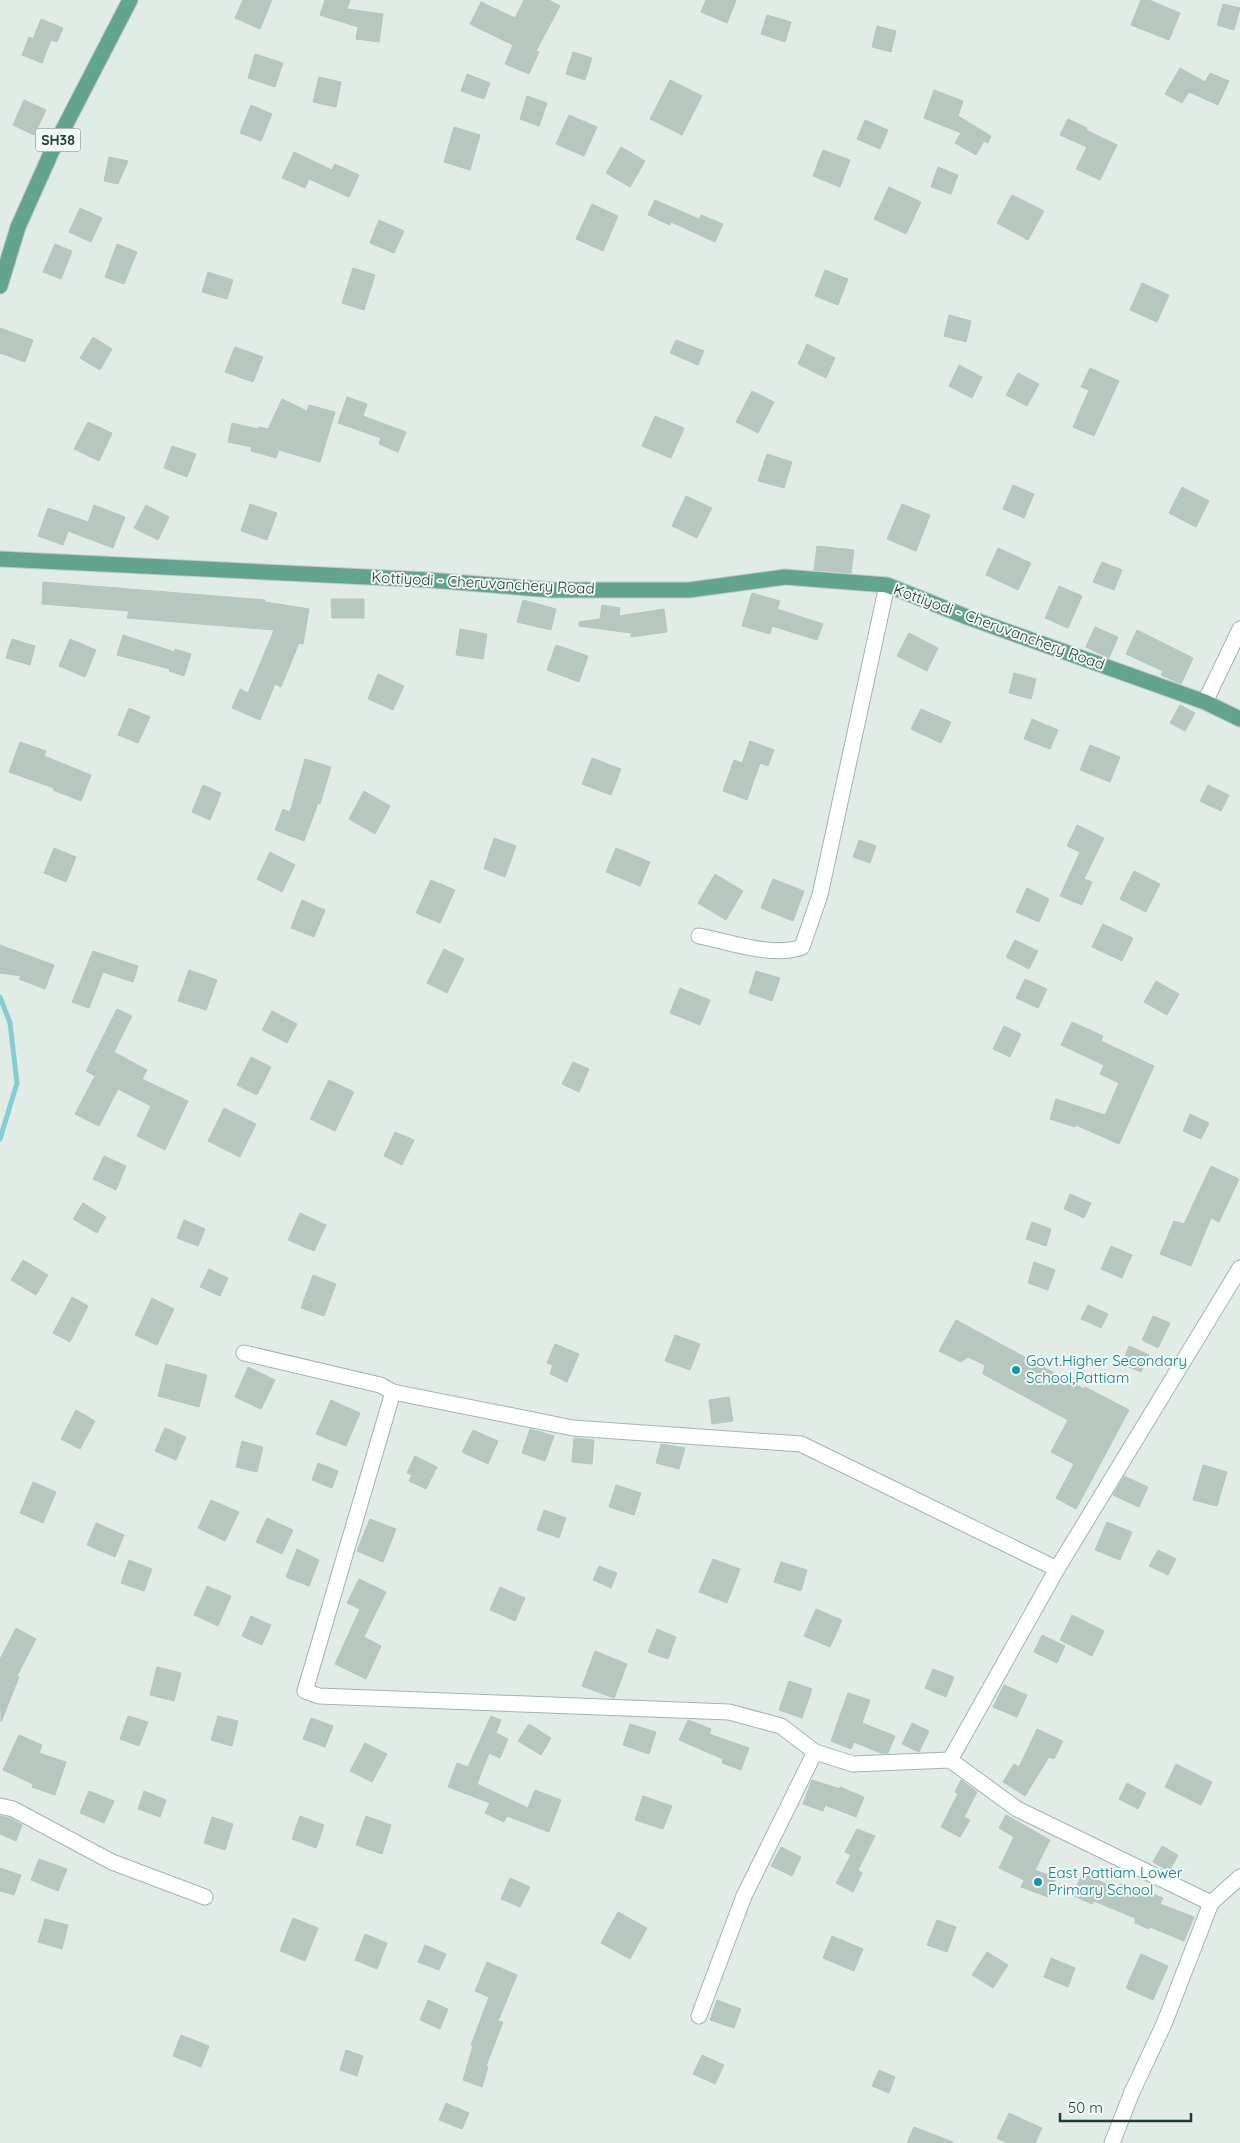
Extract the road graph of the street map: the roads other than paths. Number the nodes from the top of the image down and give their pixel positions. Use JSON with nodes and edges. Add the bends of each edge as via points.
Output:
{"nodes":[{"id":1,"x":130,"y":0,"type":"edge"},
{"id":2,"x":0,"y":286,"type":"edge"},
{"id":3,"x":0,"y":558,"type":"edge"},
{"id":4,"x":886,"y":585,"type":"junction"},
{"id":5,"x":1240,"y":629,"type":"edge"},
{"id":6,"x":1205,"y":702,"type":"junction"},
{"id":7,"x":1240,"y":719,"type":"edge"},
{"id":8,"x":699,"y":936,"type":"dead end"},
{"id":9,"x":1240,"y":1268,"type":"edge"},
{"id":10,"x":244,"y":1353,"type":"dead end"},
{"id":11,"x":394,"y":1392,"type":"junction"},
{"id":12,"x":1057,"y":1569,"type":"junction"},
{"id":13,"x":815,"y":1752,"type":"junction"},
{"id":14,"x":950,"y":1760,"type":"junction"},
{"id":15,"x":0,"y":1806,"type":"edge"},
{"id":16,"x":1240,"y":1877,"type":"edge"},
{"id":17,"x":206,"y":1897,"type":"dead end"},
{"id":18,"x":1211,"y":1903,"type":"junction"},
{"id":19,"x":699,"y":2016,"type":"dead end"},
{"id":20,"x":1112,"y":2143,"type":"edge"}],
"edges":[{"from":1,"to":2,"type":"main road","number":"SH38","via":[[52,151],[18,227]]},
{"from":3,"to":4,"type":"main road","name":"Kottiyodi - Cheruvanchery Road","via":[[430,580],[552,590],[689,590],[785,577]]},
{"from":4,"to":6,"type":"main road","name":"Kottiyodi - Cheruvanchery Road"},
{"from":4,"to":8,"type":"street","via":[[820,895],[802,948],[772,952]]},
{"from":5,"to":6,"type":"street"},
{"from":6,"to":7,"type":"main road","name":"Kottiyodi - Cheruvanchery Road"},
{"from":9,"to":12,"type":"street"},
{"from":10,"to":11,"type":"street","via":[[380,1384]]},
{"from":11,"to":12,"type":"street","via":[[573,1428],[800,1444]]},
{"from":11,"to":13,"type":"street","via":[[305,1691],[319,1696],[728,1712],[781,1726]]},
{"from":12,"to":14,"type":"street"},
{"from":13,"to":14,"type":"street","via":[[853,1764]]},
{"from":13,"to":19,"type":"street","via":[[744,1896]]},
{"from":14,"to":18,"type":"street","via":[[1017,1809]]},
{"from":15,"to":17,"type":"street","via":[[13,1809],[112,1862]]},
{"from":16,"to":18,"type":"street"},
{"from":18,"to":20,"type":"street","via":[[1164,2024]]}]}
